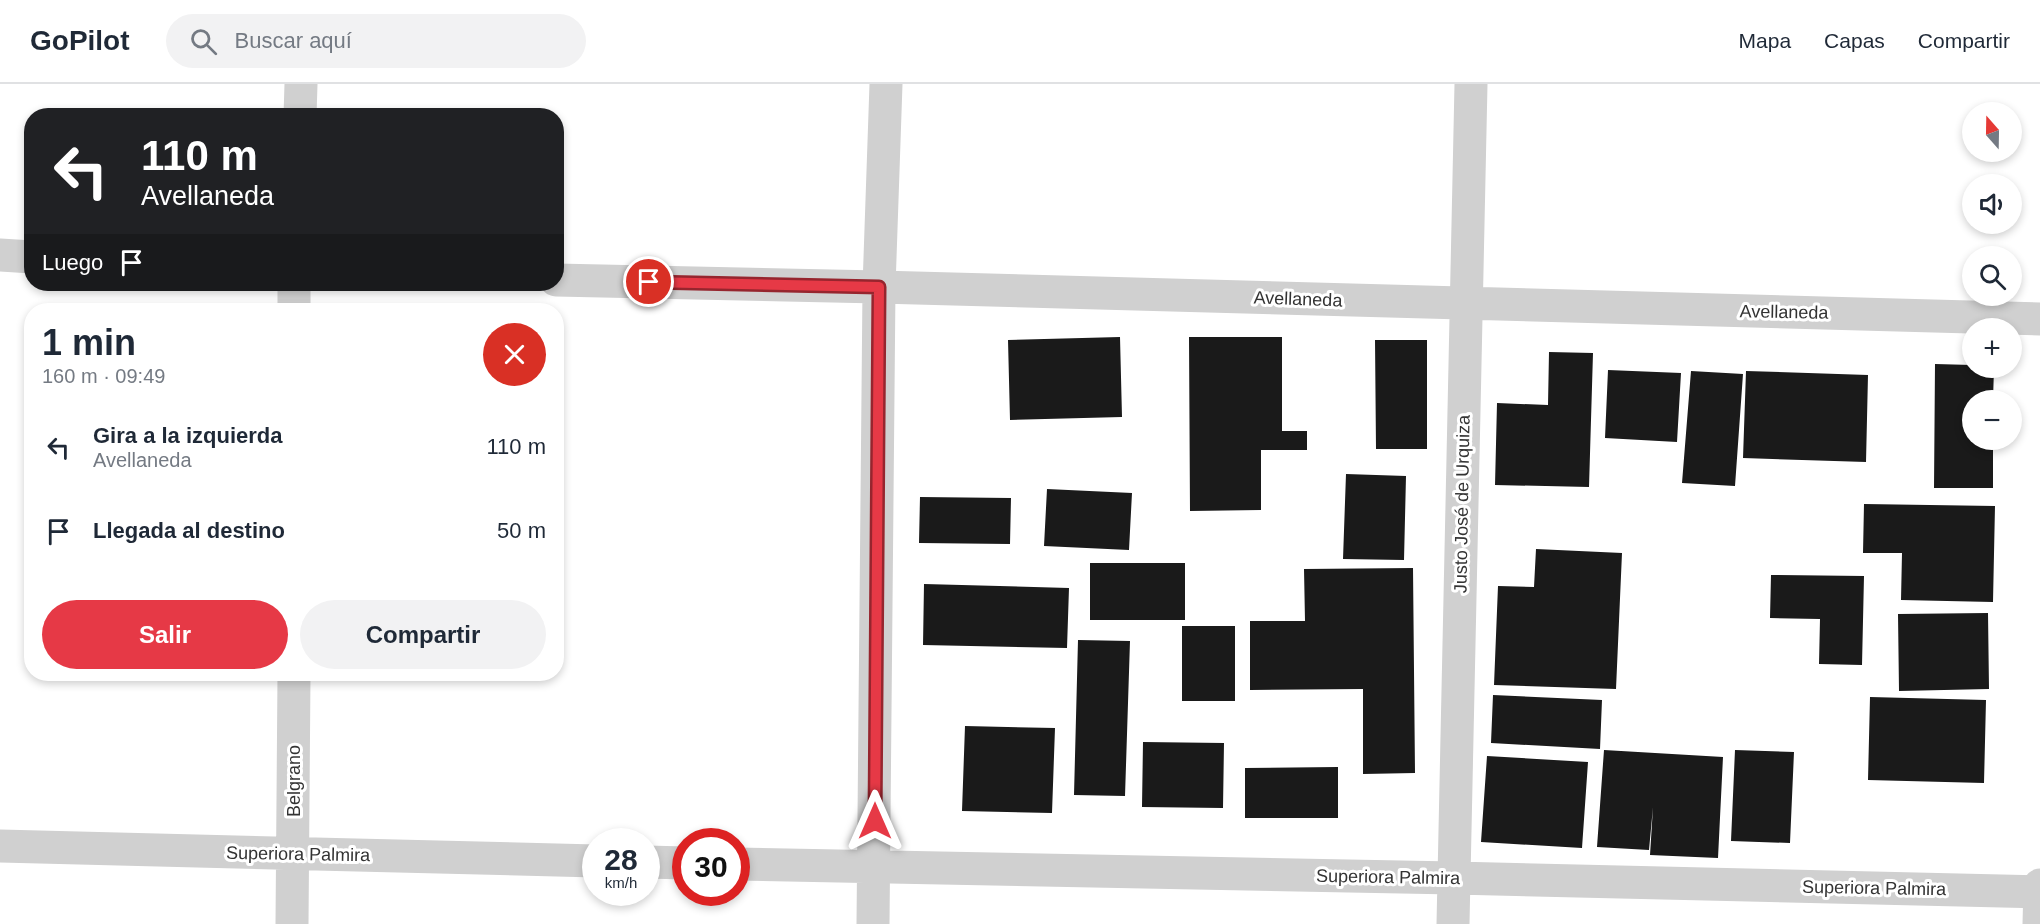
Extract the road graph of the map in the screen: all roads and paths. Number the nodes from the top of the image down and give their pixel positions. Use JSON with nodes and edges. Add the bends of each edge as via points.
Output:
{"nodes":[{"id":1,"x":301,"y":84,"type":"edge"},
{"id":2,"x":886,"y":84,"type":"edge"},
{"id":3,"x":1471,"y":84,"type":"edge"},
{"id":4,"x":300,"y":108,"type":"edge"},
{"id":5,"x":0,"y":255,"type":"edge"},
{"id":6,"x":24,"y":256,"type":"edge"},
{"id":7,"x":564,"y":280,"type":"edge"},
{"id":8,"x":879,"y":287,"type":"junction"},
{"id":9,"x":1467,"y":304,"type":"junction"},
{"id":10,"x":2040,"y":319,"type":"edge"},
{"id":11,"x":294,"y":681,"type":"edge"},
{"id":12,"x":0,"y":846,"type":"edge"},
{"id":13,"x":294,"y":854,"type":"junction"},
{"id":14,"x":582,"y":861,"type":"edge"},
{"id":15,"x":750,"y":864,"type":"edge"},
{"id":16,"x":874,"y":868,"type":"junction"},
{"id":17,"x":1454,"y":878,"type":"junction"},
{"id":18,"x":2040,"y":885,"type":"edge"},
{"id":19,"x":2040,"y":892,"type":"edge"},
{"id":20,"x":292,"y":924,"type":"edge"},
{"id":21,"x":873,"y":924,"type":"edge"},
{"id":22,"x":1453,"y":924,"type":"edge"},
{"id":23,"x":2039,"y":924,"type":"edge"}],
"edges":[{"from":1,"to":4,"type":"street"},
{"from":2,"to":8,"type":"street"},
{"from":3,"to":9,"type":"street","name":"Justo José de Urquiza"},
{"from":5,"to":6,"type":"street"},
{"from":7,"to":8,"type":"street","name":"Avellaneda"},
{"from":8,"to":9,"type":"street","name":"Avellaneda"},
{"from":8,"to":16,"type":"street"},
{"from":9,"to":10,"type":"street","name":"Avellaneda"},
{"from":9,"to":17,"type":"street","name":"Justo José de Urquiza"},
{"from":11,"to":13,"type":"street","name":"Belgrano"},
{"from":12,"to":13,"type":"street","name":"Superiora Palmira"},
{"from":13,"to":14,"type":"street","name":"Superiora Palmira"},
{"from":13,"to":20,"type":"street","name":"Belgrano"},
{"from":15,"to":16,"type":"street","name":"Superiora Palmira"},
{"from":16,"to":17,"type":"street","name":"Superiora Palmira"},
{"from":16,"to":21,"type":"street"},
{"from":17,"to":19,"type":"street","name":"Superiora Palmira"},
{"from":17,"to":22,"type":"street","name":"Justo José de Urquiza"},
{"from":18,"to":19,"type":"street"},
{"from":19,"to":23,"type":"street"}]}
